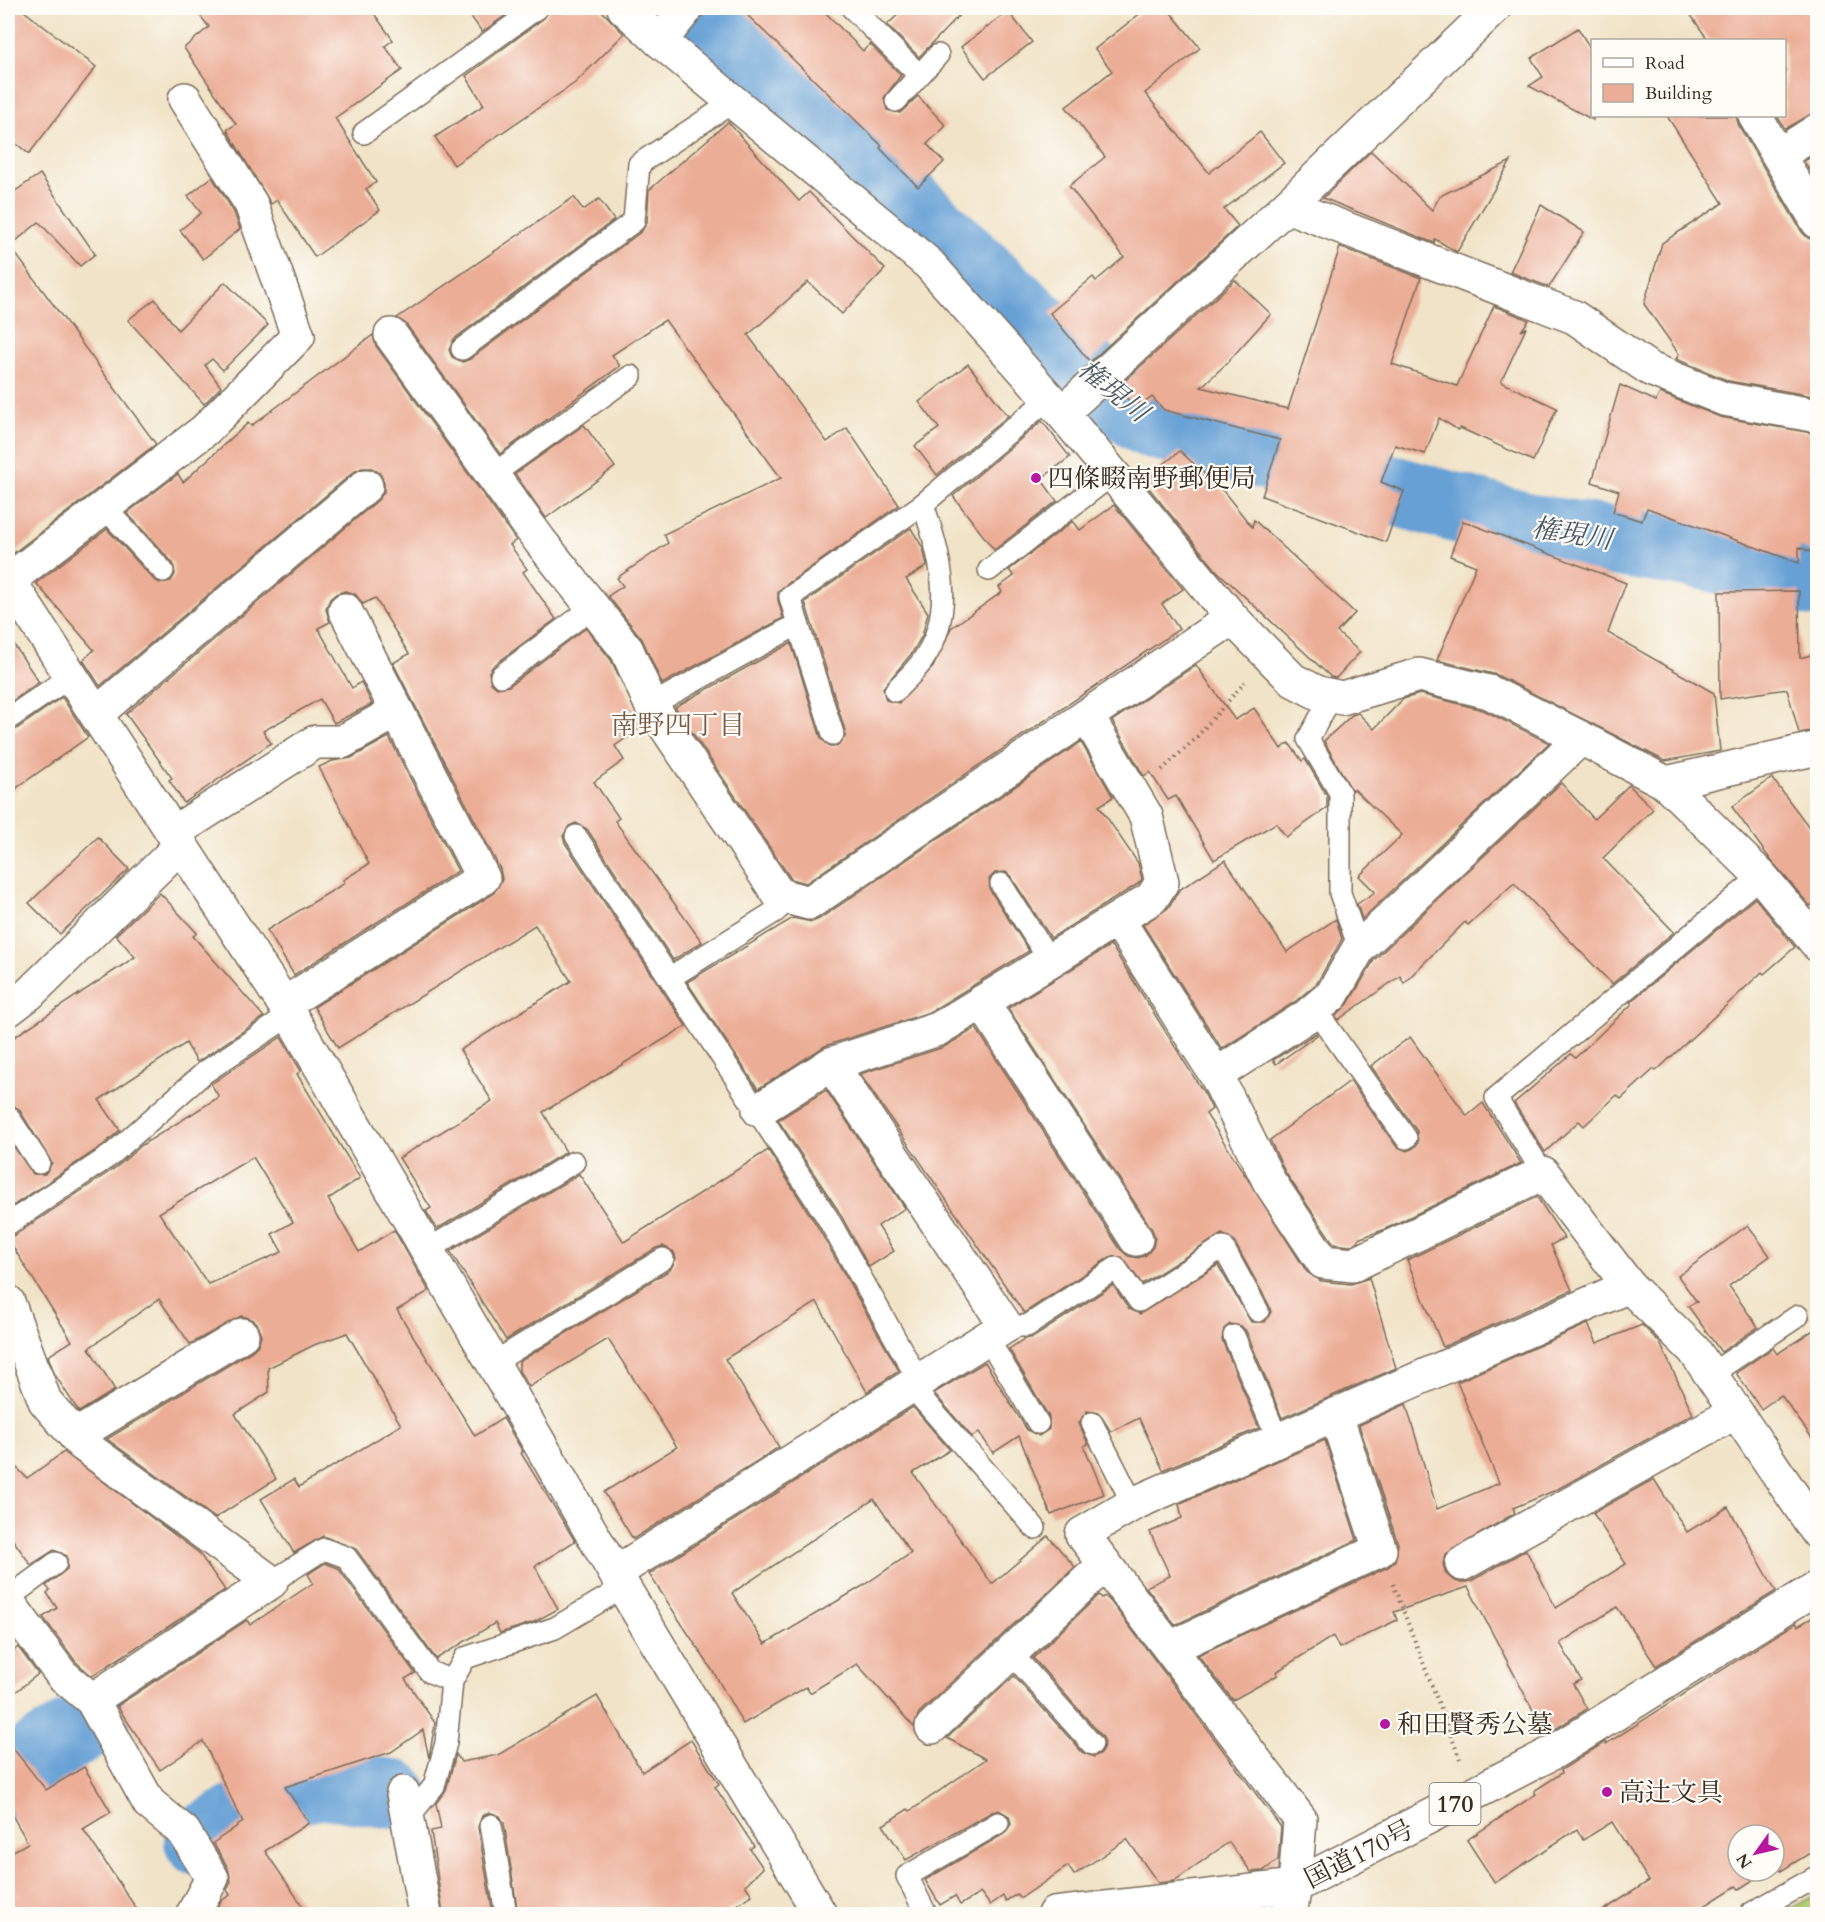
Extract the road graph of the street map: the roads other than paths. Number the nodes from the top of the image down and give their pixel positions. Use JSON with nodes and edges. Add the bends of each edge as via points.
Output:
{"nodes":[{"id":1,"x":537,"y":8,"type":"edge"},
{"id":2,"x":624,"y":8,"type":"edge"},
{"id":3,"x":852,"y":8,"type":"edge"},
{"id":4,"x":1491,"y":8,"type":"edge"},
{"id":5,"x":686,"y":9,"type":"edge"},
{"id":6,"x":660,"y":42,"type":"junction"},
{"id":7,"x":938,"y":55,"type":"dead end"},
{"id":8,"x":919,"y":75,"type":"junction"},
{"id":9,"x":185,"y":99,"type":"dead end"},
{"id":10,"x":896,"y":101,"type":"dead end"},
{"id":11,"x":733,"y":102,"type":"junction"},
{"id":12,"x":1756,"y":117,"type":"edge"},
{"id":13,"x":1818,"y":130,"type":"edge"},
{"id":14,"x":364,"y":133,"type":"dead end"},
{"id":15,"x":1779,"y":155,"type":"junction"},
{"id":16,"x":1287,"y":206,"type":"junction"},
{"id":17,"x":1818,"y":222,"type":"edge"},
{"id":18,"x":391,"y":336,"type":"dead end"},
{"id":19,"x":462,"y":349,"type":"dead end"},
{"id":20,"x":631,"y":376,"type":"dead end"},
{"id":21,"x":1055,"y":406,"type":"junction"},
{"id":22,"x":1818,"y":416,"type":"edge"},
{"id":23,"x":1113,"y":474,"type":"junction"},
{"id":24,"x":492,"y":475,"type":"junction"},
{"id":25,"x":366,"y":486,"type":"dead end"},
{"id":26,"x":923,"y":504,"type":"junction"},
{"id":27,"x":104,"y":507,"type":"junction"},
{"id":28,"x":989,"y":570,"type":"dead end"},
{"id":29,"x":163,"y":571,"type":"dead end"},
{"id":30,"x":8,"y":579,"type":"edge"},
{"id":31,"x":593,"y":608,"type":"junction"},
{"id":32,"x":345,"y":610,"type":"dead end"},
{"id":33,"x":1232,"y":618,"type":"junction"},
{"id":34,"x":798,"y":624,"type":"junction"},
{"id":35,"x":71,"y":676,"type":"junction"},
{"id":36,"x":501,"y":676,"type":"dead end"},
{"id":37,"x":895,"y":691,"type":"dead end"},
{"id":38,"x":1332,"y":696,"type":"junction"},
{"id":39,"x":651,"y":705,"type":"junction"},
{"id":40,"x":397,"y":711,"type":"junction"},
{"id":41,"x":96,"y":714,"type":"junction"},
{"id":42,"x":1087,"y":716,"type":"junction"},
{"id":43,"x":8,"y":719,"type":"edge"},
{"id":44,"x":833,"y":734,"type":"dead end"},
{"id":45,"x":1581,"y":738,"type":"junction"},
{"id":46,"x":1818,"y":748,"type":"edge"},
{"id":47,"x":1666,"y":783,"type":"junction"},
{"id":48,"x":576,"y":836,"type":"dead end"},
{"id":49,"x":177,"y":839,"type":"junction"},
{"id":50,"x":1761,"y":876,"type":"junction"},
{"id":51,"x":1001,"y":884,"type":"dead end"},
{"id":52,"x":790,"y":898,"type":"junction"},
{"id":53,"x":1118,"y":920,"type":"junction"},
{"id":54,"x":1818,"y":945,"type":"edge"},
{"id":55,"x":1359,"y":948,"type":"junction"},
{"id":56,"x":1050,"y":961,"type":"junction"},
{"id":57,"x":670,"y":977,"type":"junction"},
{"id":58,"x":982,"y":1002,"type":"junction"},
{"id":59,"x":1315,"y":1009,"type":"junction"},
{"id":60,"x":8,"y":1010,"type":"edge"},
{"id":61,"x":287,"y":1010,"type":"junction"},
{"id":62,"x":831,"y":1064,"type":"junction"},
{"id":63,"x":1216,"y":1075,"type":"junction"},
{"id":64,"x":759,"y":1110,"type":"junction"},
{"id":65,"x":8,"y":1116,"type":"edge"},
{"id":66,"x":1406,"y":1138,"type":"dead end"},
{"id":67,"x":574,"y":1162,"type":"dead end"},
{"id":68,"x":39,"y":1163,"type":"dead end"},
{"id":69,"x":1543,"y":1173,"type":"junction"},
{"id":70,"x":8,"y":1224,"type":"edge"},
{"id":71,"x":1136,"y":1239,"type":"dead end"},
{"id":72,"x":427,"y":1250,"type":"junction"},
{"id":73,"x":663,"y":1259,"type":"dead end"},
{"id":74,"x":1629,"y":1286,"type":"junction"},
{"id":75,"x":8,"y":1302,"type":"edge"},
{"id":76,"x":1258,"y":1311,"type":"dead end"},
{"id":77,"x":1798,"y":1316,"type":"dead end"},
{"id":78,"x":997,"y":1332,"type":"junction"},
{"id":79,"x":242,"y":1335,"type":"dead end"},
{"id":80,"x":1234,"y":1336,"type":"dead end"},
{"id":81,"x":493,"y":1363,"type":"junction"},
{"id":82,"x":1711,"y":1374,"type":"junction"},
{"id":83,"x":915,"y":1383,"type":"junction"},
{"id":84,"x":1736,"y":1412,"type":"junction"},
{"id":85,"x":1336,"y":1415,"type":"junction"},
{"id":86,"x":1038,"y":1423,"type":"dead end"},
{"id":87,"x":1092,"y":1423,"type":"dead end"},
{"id":88,"x":75,"y":1436,"type":"junction"},
{"id":89,"x":1278,"y":1440,"type":"junction"},
{"id":90,"x":1133,"y":1503,"type":"junction"},
{"id":91,"x":1035,"y":1527,"type":"dead end"},
{"id":92,"x":1818,"y":1533,"type":"edge"},
{"id":93,"x":56,"y":1563,"type":"dead end"},
{"id":94,"x":1462,"y":1563,"type":"dead end"},
{"id":95,"x":1105,"y":1564,"type":"junction"},
{"id":96,"x":620,"y":1580,"type":"junction"},
{"id":97,"x":271,"y":1582,"type":"junction"},
{"id":98,"x":1818,"y":1587,"type":"edge"},
{"id":99,"x":8,"y":1600,"type":"edge"},
{"id":100,"x":1170,"y":1648,"type":"junction"},
{"id":101,"x":1011,"y":1653,"type":"junction"},
{"id":102,"x":452,"y":1681,"type":"junction"},
{"id":103,"x":92,"y":1700,"type":"junction"},
{"id":104,"x":932,"y":1727,"type":"dead end"},
{"id":105,"x":1092,"y":1744,"type":"dead end"},
{"id":106,"x":406,"y":1805,"type":"joint"},
{"id":107,"x":998,"y":1823,"type":"dead end"},
{"id":108,"x":491,"y":1825,"type":"dead end"},
{"id":109,"x":1818,"y":1876,"type":"edge"},
{"id":110,"x":1293,"y":1900,"type":"edge"},
{"id":111,"x":193,"y":1914,"type":"edge"},
{"id":112,"x":425,"y":1914,"type":"edge"},
{"id":113,"x":506,"y":1914,"type":"edge"},
{"id":114,"x":820,"y":1914,"type":"edge"},
{"id":115,"x":926,"y":1914,"type":"edge"},
{"id":116,"x":1054,"y":1914,"type":"edge"},
{"id":117,"x":1750,"y":1914,"type":"edge"}],
"edges":[{"from":1,"to":14,"type":"lane"},
{"from":2,"to":6,"type":"main road"},
{"from":3,"to":8,"type":"lane"},
{"from":4,"to":16,"type":"main road"},
{"from":5,"to":6,"type":"main road"},
{"from":6,"to":11,"type":"main road"},
{"from":7,"to":8,"type":"lane"},
{"from":8,"to":10,"type":"lane"},
{"from":9,"to":27,"type":"main road","via":[[251,204],[298,336],[206,430]]},
{"from":11,"to":19,"type":"lane","via":[[639,164],[634,221]]},
{"from":11,"to":21,"type":"main road","via":[[929,264]]},
{"from":12,"to":15,"type":"main road"},
{"from":13,"to":15,"type":"main road"},
{"from":15,"to":17,"type":"main road"},
{"from":16,"to":21,"type":"main road","via":[[1100,379]]},
{"from":16,"to":22,"type":"main road","via":[[1574,317],[1650,369],[1724,399]]},
{"from":18,"to":24,"type":"main road"},
{"from":20,"to":24,"type":"lane"},
{"from":21,"to":23,"type":"main road"},
{"from":21,"to":26,"type":"lane"},
{"from":23,"to":28,"type":"lane"},
{"from":23,"to":33,"type":"main road"},
{"from":24,"to":31,"type":"main road"},
{"from":25,"to":41,"type":"main road"},
{"from":26,"to":34,"type":"lane","via":[[790,597]]},
{"from":26,"to":37,"type":"lane","via":[[938,549],[943,580],[941,624],[923,660]]},
{"from":27,"to":29,"type":"lane"},
{"from":27,"to":30,"type":"main road"},
{"from":30,"to":35,"type":"main road"},
{"from":31,"to":36,"type":"lane"},
{"from":31,"to":39,"type":"main road","via":[[627,650]]},
{"from":32,"to":40,"type":"main road"},
{"from":33,"to":38,"type":"main road","via":[[1293,680]]},
{"from":33,"to":42,"type":"main road"},
{"from":34,"to":39,"type":"lane"},
{"from":34,"to":44,"type":"lane"},
{"from":35,"to":41,"type":"main road"},
{"from":35,"to":43,"type":"lane"},
{"from":38,"to":45,"type":"main road","via":[[1342,698],[1419,675],[1489,692]]},
{"from":38,"to":55,"type":"lane","via":[[1308,739],[1341,793],[1340,893]]},
{"from":39,"to":52,"type":"main road","via":[[779,895]]},
{"from":40,"to":49,"type":"main road","via":[[342,742],[315,742]]},
{"from":40,"to":61,"type":"main road","via":[[483,878]]},
{"from":41,"to":49,"type":"main road"},
{"from":42,"to":52,"type":"main road","via":[[809,903]]},
{"from":42,"to":53,"type":"main road","via":[[1146,816],[1162,882],[1152,898]]},
{"from":45,"to":47,"type":"main road"},
{"from":45,"to":55,"type":"main road"},
{"from":46,"to":47,"type":"main road"},
{"from":47,"to":50,"type":"main road"},
{"from":48,"to":57,"type":"lane"},
{"from":49,"to":60,"type":"main road","via":[[29,994]]},
{"from":49,"to":61,"type":"main road"},
{"from":50,"to":54,"type":"main road"},
{"from":50,"to":69,"type":"lane","via":[[1496,1098]]},
{"from":51,"to":56,"type":"lane"},
{"from":52,"to":57,"type":"lane","via":[[776,911]]},
{"from":53,"to":56,"type":"main road"},
{"from":53,"to":63,"type":"main road"},
{"from":55,"to":59,"type":"main road","via":[[1332,995]]},
{"from":56,"to":58,"type":"main road"},
{"from":57,"to":64,"type":"lane"},
{"from":58,"to":62,"type":"main road","via":[[938,1029]]},
{"from":58,"to":71,"type":"main road"},
{"from":59,"to":63,"type":"main road"},
{"from":59,"to":66,"type":"lane"},
{"from":61,"to":70,"type":"lane","via":[[205,1072],[111,1155]]},
{"from":61,"to":72,"type":"main road"},
{"from":62,"to":64,"type":"main road"},
{"from":62,"to":78,"type":"main road"},
{"from":63,"to":69,"type":"main road","via":[[1269,1181],[1323,1262],[1353,1265]]},
{"from":64,"to":83,"type":"lane","via":[[827,1217]]},
{"from":65,"to":68,"type":"lane"},
{"from":67,"to":72,"type":"lane"},
{"from":69,"to":74,"type":"main road"},
{"from":72,"to":81,"type":"main road"},
{"from":73,"to":81,"type":"lane"},
{"from":74,"to":82,"type":"main road","via":[[1694,1350]]},
{"from":74,"to":85,"type":"main road"},
{"from":75,"to":88,"type":"main road","via":[[45,1401]]},
{"from":76,"to":78,"type":"lane","via":[[1223,1247],[1139,1301],[1116,1268],[1027,1326]]},
{"from":77,"to":82,"type":"lane"},
{"from":78,"to":83,"type":"main road"},
{"from":78,"to":86,"type":"lane"},
{"from":79,"to":88,"type":"main road"},
{"from":80,"to":89,"type":"lane"},
{"from":81,"to":96,"type":"main road"},
{"from":82,"to":84,"type":"main road"},
{"from":83,"to":91,"type":"lane"},
{"from":83,"to":96,"type":"main road"},
{"from":84,"to":92,"type":"main road"},
{"from":84,"to":94,"type":"main road"},
{"from":85,"to":89,"type":"main road"},
{"from":85,"to":100,"type":"main road","via":[[1380,1550]]},
{"from":87,"to":90,"type":"lane"},
{"from":88,"to":97,"type":"main road"},
{"from":89,"to":90,"type":"main road"},
{"from":90,"to":95,"type":"main road","via":[[1082,1534]]},
{"from":93,"to":99,"type":"lane"},
{"from":95,"to":100,"type":"main road"},
{"from":95,"to":101,"type":"main road"},
{"from":96,"to":102,"type":"lane","via":[[555,1628],[465,1658]]},
{"from":96,"to":114,"type":"main road"},
{"from":97,"to":102,"type":"lane","via":[[324,1549],[346,1557],[430,1672]]},
{"from":97,"to":103,"type":"main road"},
{"from":98,"to":110,"type":"main road","name":"国道170号","number":"170","via":[[1554,1752]]},
{"from":99,"to":103,"type":"main road","via":[[62,1676]]},
{"from":100,"to":110,"type":"main road","via":[[1300,1819]]},
{"from":101,"to":104,"type":"main road"},
{"from":101,"to":105,"type":"lane"},
{"from":102,"to":106,"type":"lane","via":[[446,1743],[434,1785]]},
{"from":103,"to":111,"type":"main road","via":[[149,1803],[184,1832],[212,1878]]},
{"from":106,"to":112,"type":"main road"},
{"from":107,"to":115,"type":"lane","via":[[907,1876]]},
{"from":108,"to":113,"type":"lane"},
{"from":109,"to":117,"type":"lane"},
{"from":110,"to":116,"type":"main road","name":"国道170号","number":"170"}]}
